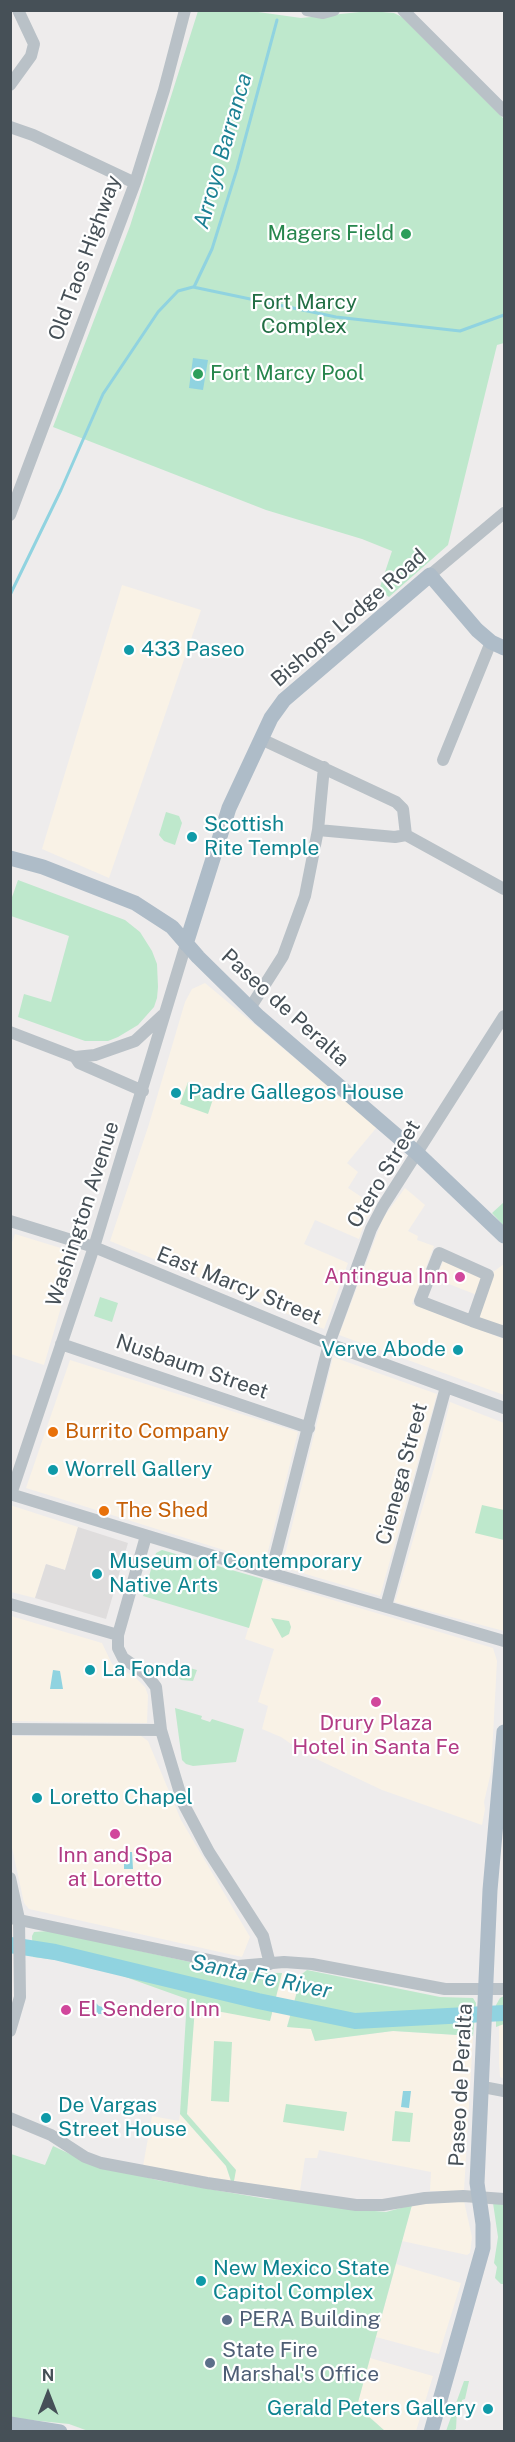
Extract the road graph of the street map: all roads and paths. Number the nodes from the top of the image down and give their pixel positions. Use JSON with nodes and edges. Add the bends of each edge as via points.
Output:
{"nodes":[{"id":1,"x":18,"y":10,"type":"edge"},
{"id":2,"x":185,"y":10,"type":"edge"},
{"id":3,"x":307,"y":10,"type":"edge"},
{"id":4,"x":404,"y":10,"type":"edge"},
{"id":5,"x":327,"y":11,"type":"edge"},
{"id":6,"x":10,"y":85,"type":"edge"},
{"id":7,"x":504,"y":111,"type":"edge"},
{"id":8,"x":10,"y":127,"type":"edge"},
{"id":9,"x":135,"y":183,"type":"junction"},
{"id":10,"x":504,"y":513,"type":"edge"},
{"id":11,"x":10,"y":515,"type":"edge"},
{"id":12,"x":430,"y":575,"type":"junction"},
{"id":13,"x":498,"y":645,"type":"edge"},
{"id":14,"x":261,"y":739,"type":"junction"},
{"id":15,"x":443,"y":760,"type":"dead end"},
{"id":16,"x":324,"y":767,"type":"junction"},
{"id":17,"x":318,"y":830,"type":"junction"},
{"id":18,"x":406,"y":835,"type":"junction"},
{"id":19,"x":10,"y":858,"type":"edge"},
{"id":20,"x":504,"y":889,"type":"edge"},
{"id":21,"x":186,"y":944,"type":"junction"},
{"id":22,"x":250,"y":1008,"type":"junction"},
{"id":23,"x":166,"y":1012,"type":"junction"},
{"id":24,"x":504,"y":1016,"type":"edge"},
{"id":25,"x":10,"y":1032,"type":"edge"},
{"id":26,"x":75,"y":1057,"type":"junction"},
{"id":27,"x":143,"y":1091,"type":"junction"},
{"id":28,"x":418,"y":1154,"type":"junction"},
{"id":29,"x":10,"y":1221,"type":"edge"},
{"id":30,"x":504,"y":1236,"type":"edge"},
{"id":31,"x":94,"y":1247,"type":"junction"},
{"id":32,"x":472,"y":1321,"type":"junction"},
{"id":33,"x":504,"y":1332,"type":"edge"},
{"id":34,"x":62,"y":1344,"type":"junction"},
{"id":35,"x":329,"y":1344,"type":"junction"},
{"id":36,"x":446,"y":1387,"type":"junction"},
{"id":37,"x":504,"y":1408,"type":"edge"},
{"id":38,"x":309,"y":1428,"type":"junction"},
{"id":39,"x":11,"y":1494,"type":"edge"},
{"id":40,"x":146,"y":1536,"type":"junction"},
{"id":41,"x":271,"y":1573,"type":"junction"},
{"id":42,"x":10,"y":1604,"type":"edge"},
{"id":43,"x":386,"y":1606,"type":"junction"},
{"id":44,"x":118,"y":1635,"type":"junction"},
{"id":45,"x":504,"y":1641,"type":"edge"},
{"id":46,"x":10,"y":1729,"type":"edge"},
{"id":47,"x":160,"y":1730,"type":"junction"},
{"id":48,"x":504,"y":1732,"type":"edge"},
{"id":49,"x":10,"y":1878,"type":"edge"},
{"id":50,"x":17,"y":1922,"type":"edge"},
{"id":51,"x":270,"y":1964,"type":"junction"},
{"id":52,"x":504,"y":1989,"type":"edge"},
{"id":53,"x":486,"y":1996,"type":"junction"},
{"id":54,"x":10,"y":2031,"type":"edge"},
{"id":55,"x":483,"y":2087,"type":"junction"},
{"id":56,"x":504,"y":2091,"type":"edge"},
{"id":57,"x":10,"y":2118,"type":"edge"},
{"id":58,"x":478,"y":2196,"type":"junction"},
{"id":59,"x":504,"y":2199,"type":"edge"},
{"id":60,"x":10,"y":2424,"type":"edge"},
{"id":61,"x":60,"y":2432,"type":"edge"},
{"id":62,"x":431,"y":2432,"type":"edge"}],
"edges":[{"from":1,"to":6,"type":"street","via":[[34,44],[31,56]]},
{"from":2,"to":9,"type":"street","name":"Old Taos Highway"},
{"from":3,"to":5,"type":"street"},
{"from":4,"to":7,"type":"street"},
{"from":8,"to":9,"type":"street"},
{"from":9,"to":11,"type":"street","name":"Old Taos Highway"},
{"from":10,"to":12,"type":"street","name":"Bishops Lodge Road"},
{"from":12,"to":13,"type":"main road","via":[[477,630]]},
{"from":12,"to":14,"type":"main road","name":"Bishops Lodge Road","via":[[284,700]]},
{"from":13,"to":15,"type":"street"},
{"from":14,"to":16,"type":"street"},
{"from":14,"to":21,"type":"main road","name":"Bishops Lodge Road","via":[[229,808]]},
{"from":16,"to":17,"type":"street"},
{"from":16,"to":18,"type":"street","via":[[396,802],[403,809]]},
{"from":17,"to":18,"type":"street"},
{"from":17,"to":22,"type":"street","via":[[305,896],[291,938]]},
{"from":18,"to":20,"type":"street"},
{"from":19,"to":21,"type":"main road","name":"Paseo de Peralta","via":[[135,903],[172,927]]},
{"from":21,"to":22,"type":"main road","name":"Paseo de Peralta"},
{"from":21,"to":23,"type":"street","name":"Washington Avenue"},
{"from":22,"to":28,"type":"main road","name":"Paseo de Peralta"},
{"from":23,"to":26,"type":"street","via":[[145,1035],[126,1046]]},
{"from":23,"to":27,"type":"street","name":"Washington Avenue"},
{"from":24,"to":28,"type":"street","name":"Otero Street"},
{"from":25,"to":26,"type":"street"},
{"from":26,"to":27,"type":"street","via":[[79,1063]]},
{"from":27,"to":31,"type":"street","name":"Washington Avenue"},
{"from":28,"to":30,"type":"main road","name":"Paseo de Peralta"},
{"from":28,"to":35,"type":"street","name":"Otero Street","via":[[371,1229]]},
{"from":29,"to":31,"type":"street","name":"East Marcy Street"},
{"from":31,"to":34,"type":"street","name":"Washington Avenue"},
{"from":31,"to":35,"type":"street","name":"East Marcy Street"},
{"from":32,"to":32,"type":"street","via":[[420,1301],[439,1253],[488,1275]]},
{"from":32,"to":33,"type":"street"},
{"from":34,"to":38,"type":"street","name":"Nusbaum Street"},
{"from":34,"to":39,"type":"street","name":"Washington Avenue"},
{"from":35,"to":36,"type":"street","name":"East Marcy Street"},
{"from":35,"to":38,"type":"street","name":"Otero Street"},
{"from":36,"to":37,"type":"street","name":"East Marcy Street"},
{"from":36,"to":43,"type":"street","name":"Cienega Street"},
{"from":38,"to":41,"type":"street","name":"Otero Street"},
{"from":39,"to":40,"type":"street"},
{"from":40,"to":41,"type":"street"},
{"from":40,"to":44,"type":"street"},
{"from":41,"to":43,"type":"street"},
{"from":42,"to":44,"type":"street"},
{"from":43,"to":45,"type":"street"},
{"from":44,"to":47,"type":"street","via":[[123,1658],[146,1674],[156,1687]]},
{"from":46,"to":47,"type":"street"},
{"from":47,"to":51,"type":"street","via":[[190,1819],[263,1936]]},
{"from":48,"to":53,"type":"main road","name":"Paseo de Peralta","via":[[490,1890]]},
{"from":49,"to":50,"type":"street"},
{"from":50,"to":51,"type":"street","via":[[238,1966]]},
{"from":50,"to":54,"type":"street","via":[[20,1997]]},
{"from":51,"to":53,"type":"street","via":[[312,1964]]},
{"from":52,"to":53,"type":"street"},
{"from":53,"to":55,"type":"main road","name":"Paseo de Peralta"},
{"from":55,"to":56,"type":"street"},
{"from":55,"to":58,"type":"main road","name":"Paseo de Peralta"},
{"from":57,"to":58,"type":"street","via":[[101,2163],[207,2182],[356,2205]]},
{"from":58,"to":59,"type":"street"},
{"from":58,"to":62,"type":"main road","name":"Paseo de Peralta","via":[[483,2248]]},
{"from":60,"to":61,"type":"main road"}]}
